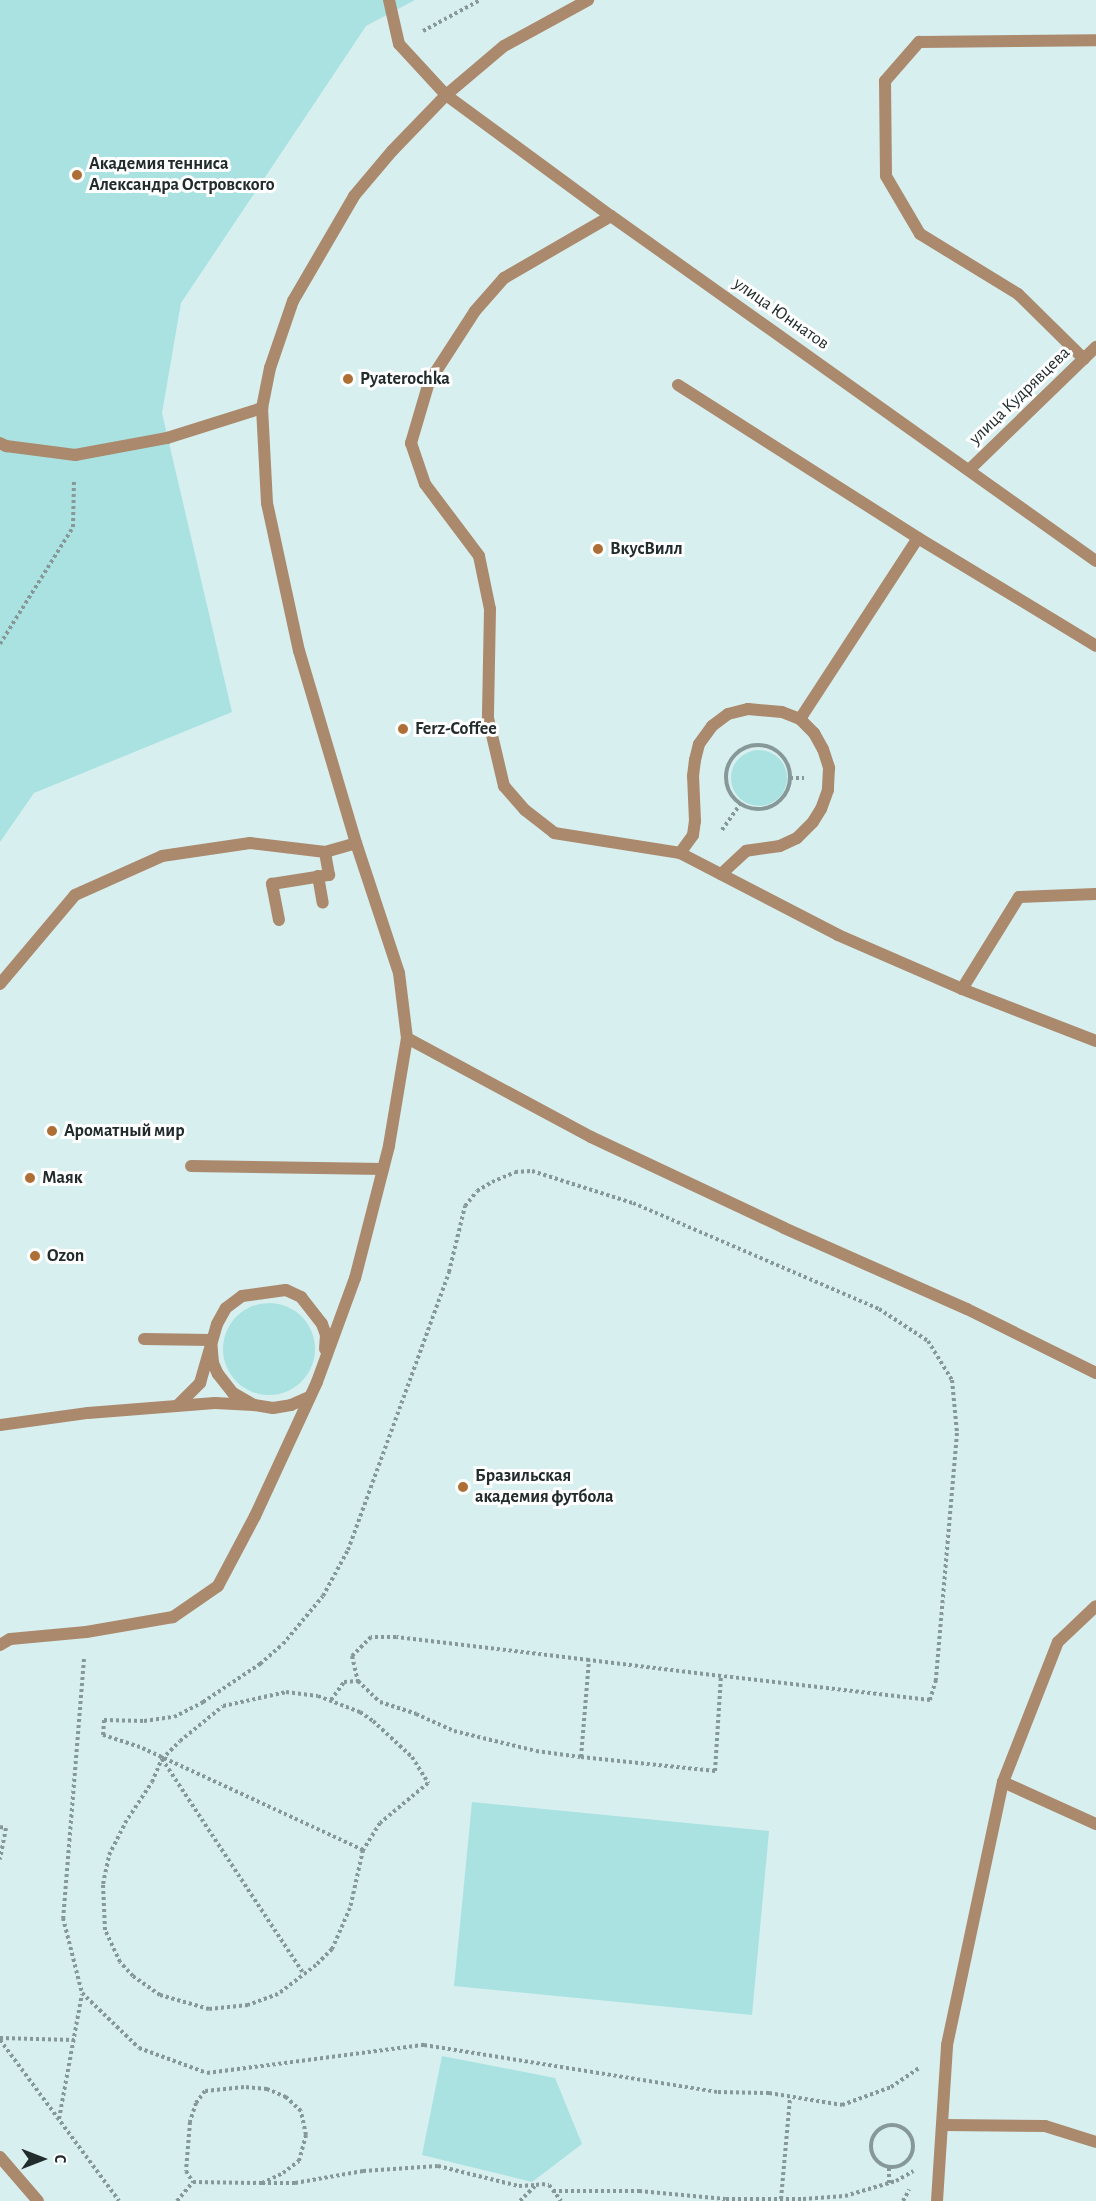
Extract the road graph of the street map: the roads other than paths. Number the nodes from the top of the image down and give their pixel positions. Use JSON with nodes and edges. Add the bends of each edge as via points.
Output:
{"nodes":[{"id":1,"x":389,"y":0,"type":"edge"},
{"id":2,"x":588,"y":0,"type":"edge"},
{"id":3,"x":1096,"y":40,"type":"edge"},
{"id":4,"x":446,"y":95,"type":"junction"},
{"id":5,"x":611,"y":216,"type":"junction"},
{"id":6,"x":1096,"y":347,"type":"edge"},
{"id":7,"x":1084,"y":359,"type":"junction"},
{"id":8,"x":678,"y":385,"type":"dead end"},
{"id":9,"x":262,"y":408,"type":"junction"},
{"id":10,"x":0,"y":442,"type":"edge"},
{"id":11,"x":969,"y":470,"type":"junction"},
{"id":12,"x":918,"y":538,"type":"junction"},
{"id":13,"x":1096,"y":561,"type":"edge"},
{"id":14,"x":1096,"y":646,"type":"edge"},
{"id":15,"x":800,"y":719,"type":"junction"},
{"id":16,"x":356,"y":843,"type":"junction"},
{"id":17,"x":326,"y":852,"type":"junction"},
{"id":18,"x":680,"y":853,"type":"junction"},
{"id":19,"x":721,"y":874,"type":"junction"},
{"id":20,"x":318,"y":876,"type":"junction"},
{"id":21,"x":1096,"y":894,"type":"edge"},
{"id":22,"x":323,"y":903,"type":"dead end"},
{"id":23,"x":279,"y":920,"type":"dead end"},
{"id":24,"x":0,"y":984,"type":"edge"},
{"id":25,"x":962,"y":989,"type":"junction"},
{"id":26,"x":407,"y":1038,"type":"junction"},
{"id":27,"x":1096,"y":1041,"type":"edge"},
{"id":28,"x":191,"y":1166,"type":"dead end"},
{"id":29,"x":383,"y":1169,"type":"junction"},
{"id":30,"x":144,"y":1339,"type":"dead end"},
{"id":31,"x":211,"y":1340,"type":"junction"},
{"id":32,"x":324,"y":1367,"type":"junction"},
{"id":33,"x":1096,"y":1373,"type":"edge"},
{"id":34,"x":309,"y":1397,"type":"junction"},
{"id":35,"x":254,"y":1405,"type":"junction"},
{"id":36,"x":177,"y":1406,"type":"junction"},
{"id":37,"x":0,"y":1425,"type":"edge"},
{"id":38,"x":1096,"y":1606,"type":"edge"},
{"id":39,"x":0,"y":1645,"type":"edge"},
{"id":40,"x":1003,"y":1782,"type":"junction"},
{"id":41,"x":1096,"y":1824,"type":"edge"},
{"id":42,"x":944,"y":2125,"type":"junction"},
{"id":43,"x":1096,"y":2142,"type":"edge"},
{"id":44,"x":0,"y":2157,"type":"edge"},
{"id":45,"x":38,"y":2201,"type":"edge"},
{"id":46,"x":937,"y":2201,"type":"edge"}],
"edges":[{"from":1,"to":4,"type":"street","name":"улица Юннатов","via":[[399,44]]},
{"from":2,"to":4,"type":"street","via":[[504,46]]},
{"from":3,"to":7,"type":"street","via":[[919,42],[885,81],[886,176],[920,234],[1018,294]]},
{"from":4,"to":5,"type":"street","name":"улица Юннатов"},
{"from":4,"to":9,"type":"street","via":[[354,196],[293,301],[270,368]]},
{"from":5,"to":11,"type":"street","name":"улица Юннатов"},
{"from":5,"to":18,"type":"street","via":[[504,278],[476,311],[429,382],[411,443],[425,483],[479,556],[490,609],[488,718],[504,786],[525,810],[554,833]]},
{"from":6,"to":7,"type":"street","name":"улица Кудрявцева"},
{"from":7,"to":11,"type":"street","name":"улица Кудрявцева"},
{"from":8,"to":12,"type":"street"},
{"from":9,"to":10,"type":"street","via":[[167,438],[75,455]]},
{"from":9,"to":16,"type":"street","via":[[269,514],[299,651]]},
{"from":11,"to":13,"type":"street","name":"улица Юннатов"},
{"from":12,"to":14,"type":"street"},
{"from":12,"to":15,"type":"street"},
{"from":15,"to":18,"type":"street","via":[[782,712],[748,709],[728,714],[712,726],[699,744],[695,759],[696,821],[693,835]]},
{"from":15,"to":19,"type":"street","via":[[814,733],[829,768],[828,790],[821,809],[797,837],[780,846],[746,852]]},
{"from":16,"to":17,"type":"street"},
{"from":16,"to":26,"type":"street","via":[[399,973]]},
{"from":17,"to":20,"type":"street","via":[[329,875]]},
{"from":17,"to":24,"type":"street","via":[[250,843],[162,856],[75,895]]},
{"from":18,"to":19,"type":"street"},
{"from":19,"to":25,"type":"street","via":[[838,935]]},
{"from":20,"to":22,"type":"street"},
{"from":20,"to":23,"type":"street","via":[[272,884]]},
{"from":21,"to":25,"type":"street","via":[[1019,897]]},
{"from":25,"to":27,"type":"street"},
{"from":26,"to":29,"type":"street"},
{"from":26,"to":33,"type":"street","via":[[591,1137],[967,1309]]},
{"from":28,"to":29,"type":"street"},
{"from":29,"to":32,"type":"street","via":[[355,1278]]},
{"from":30,"to":31,"type":"street"},
{"from":31,"to":32,"type":"street","via":[[226,1308],[242,1296],[286,1290],[301,1298],[322,1324],[326,1335]]},
{"from":31,"to":35,"type":"street","via":[[218,1374],[233,1393]]},
{"from":31,"to":36,"type":"street","via":[[200,1383]]},
{"from":32,"to":34,"type":"street"},
{"from":34,"to":35,"type":"street","via":[[291,1405]]},
{"from":34,"to":39,"type":"street","via":[[218,1586],[173,1617],[86,1632],[10,1639]]},
{"from":35,"to":36,"type":"street"},
{"from":36,"to":37,"type":"street"},
{"from":38,"to":40,"type":"street","via":[[1058,1642]]},
{"from":40,"to":41,"type":"street"},
{"from":40,"to":42,"type":"street","via":[[947,2045]]},
{"from":42,"to":43,"type":"street","via":[[1045,2126]]},
{"from":42,"to":46,"type":"street"},
{"from":44,"to":45,"type":"street"}]}
